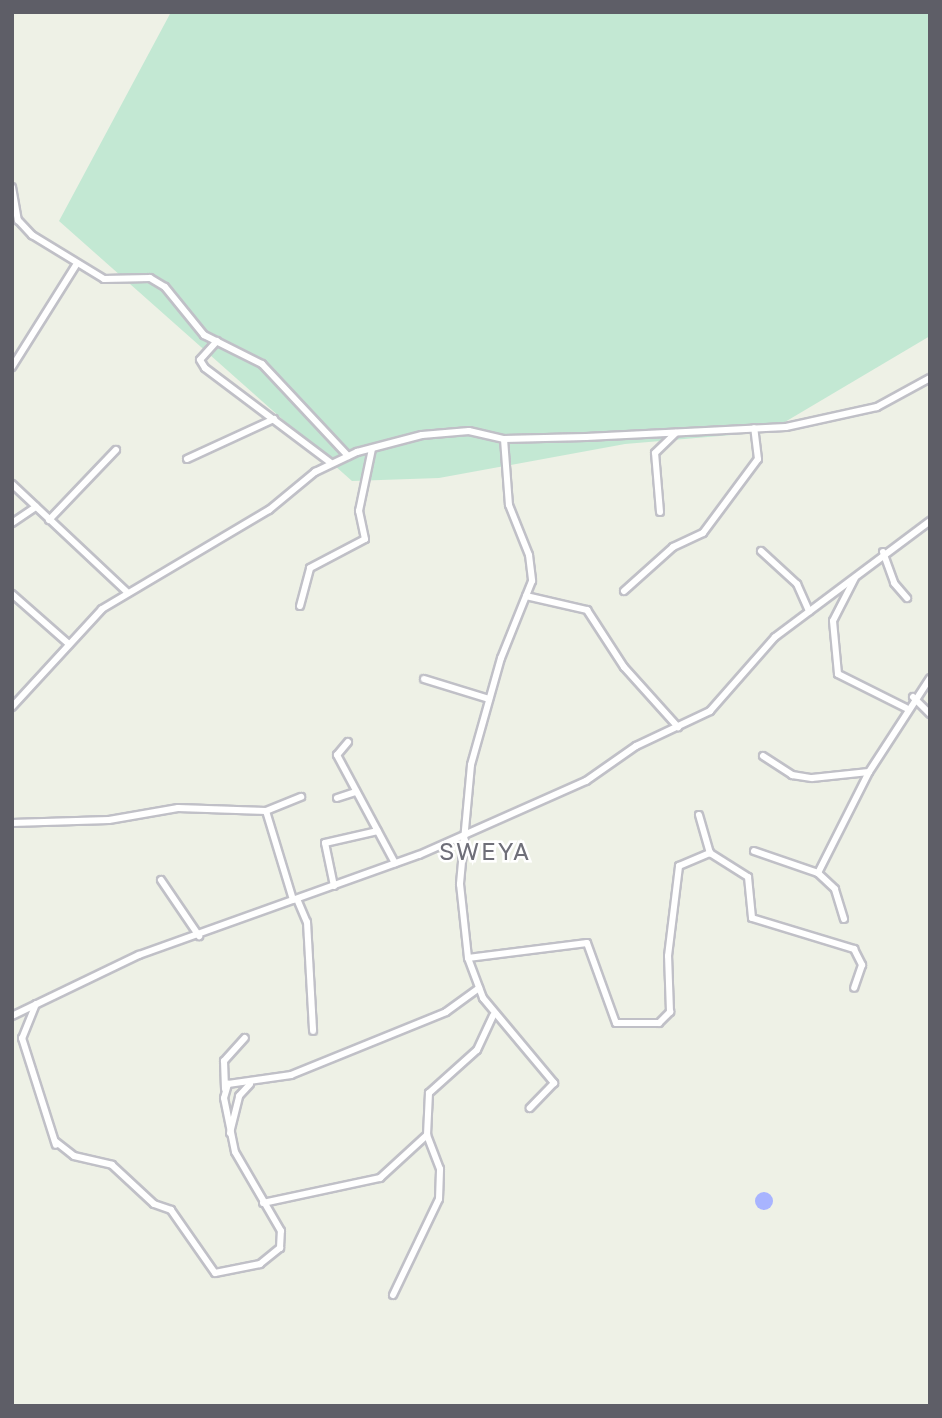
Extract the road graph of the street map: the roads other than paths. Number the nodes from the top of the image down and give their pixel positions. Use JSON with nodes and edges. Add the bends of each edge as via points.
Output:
{"nodes":[{"id":1,"x":12,"y":187,"type":"edge"},
{"id":2,"x":76,"y":265,"type":"junction"},
{"id":3,"x":217,"y":341,"type":"junction"},
{"id":4,"x":12,"y":367,"type":"edge"},
{"id":5,"x":930,"y":378,"type":"edge"},
{"id":6,"x":274,"y":419,"type":"junction"},
{"id":7,"x":754,"y":428,"type":"junction"},
{"id":8,"x":678,"y":432,"type":"junction"},
{"id":9,"x":504,"y":439,"type":"junction"},
{"id":10,"x":372,"y":449,"type":"junction"},
{"id":11,"x":116,"y":450,"type":"dead end"},
{"id":12,"x":348,"y":456,"type":"junction"},
{"id":13,"x":187,"y":460,"type":"dead end"},
{"id":14,"x":331,"y":463,"type":"junction"},
{"id":15,"x":12,"y":484,"type":"edge"},
{"id":16,"x":36,"y":507,"type":"junction"},
{"id":17,"x":660,"y":512,"type":"dead end"},
{"id":18,"x":50,"y":520,"type":"junction"},
{"id":19,"x":930,"y":521,"type":"edge"},
{"id":20,"x":12,"y":523,"type":"edge"},
{"id":21,"x":761,"y":551,"type":"dead end"},
{"id":22,"x":883,"y":552,"type":"junction"},
{"id":23,"x":856,"y":577,"type":"junction"},
{"id":24,"x":624,"y":591,"type":"dead end"},
{"id":25,"x":128,"y":593,"type":"junction"},
{"id":26,"x":12,"y":594,"type":"edge"},
{"id":27,"x":526,"y":596,"type":"junction"},
{"id":28,"x":907,"y":598,"type":"dead end"},
{"id":29,"x":300,"y":606,"type":"dead end"},
{"id":30,"x":809,"y":611,"type":"junction"},
{"id":31,"x":69,"y":643,"type":"junction"},
{"id":32,"x":930,"y":678,"type":"edge"},
{"id":33,"x":424,"y":679,"type":"dead end"},
{"id":34,"x":914,"y":697,"type":"junction"},
{"id":35,"x":489,"y":699,"type":"junction"},
{"id":36,"x":12,"y":706,"type":"edge"},
{"id":37,"x":906,"y":708,"type":"junction"},
{"id":38,"x":930,"y":714,"type":"edge"},
{"id":39,"x":678,"y":727,"type":"junction"},
{"id":40,"x":348,"y":742,"type":"dead end"},
{"id":41,"x":763,"y":757,"type":"dead end"},
{"id":42,"x":869,"y":772,"type":"junction"},
{"id":43,"x":355,"y":792,"type":"junction"},
{"id":44,"x":301,"y":797,"type":"dead end"},
{"id":45,"x":337,"y":798,"type":"dead end"},
{"id":46,"x":266,"y":811,"type":"junction"},
{"id":47,"x":699,"y":815,"type":"dead end"},
{"id":48,"x":12,"y":823,"type":"edge"},
{"id":49,"x":378,"y":831,"type":"junction"},
{"id":50,"x":464,"y":835,"type":"junction"},
{"id":51,"x":754,"y":851,"type":"dead end"},
{"id":52,"x":710,"y":853,"type":"junction"},
{"id":53,"x":395,"y":863,"type":"junction"},
{"id":54,"x":818,"y":873,"type":"junction"},
{"id":55,"x":161,"y":880,"type":"dead end"},
{"id":56,"x":334,"y":886,"type":"junction"},
{"id":57,"x":295,"y":900,"type":"junction"},
{"id":58,"x":844,"y":919,"type":"dead end"},
{"id":59,"x":199,"y":936,"type":"junction"},
{"id":60,"x":468,"y":958,"type":"junction"},
{"id":61,"x":479,"y":988,"type":"junction"},
{"id":62,"x":854,"y":988,"type":"dead end"},
{"id":63,"x":37,"y":1002,"type":"junction"},
{"id":64,"x":493,"y":1015,"type":"junction"},
{"id":65,"x":12,"y":1016,"type":"edge"},
{"id":66,"x":313,"y":1031,"type":"dead end"},
{"id":67,"x":22,"y":1038,"type":"junction"},
{"id":68,"x":245,"y":1038,"type":"dead end"},
{"id":69,"x":12,"y":1040,"type":"edge"},
{"id":70,"x":250,"y":1084,"type":"junction"},
{"id":71,"x":225,"y":1088,"type":"junction"},
{"id":72,"x":530,"y":1108,"type":"dead end"},
{"id":73,"x":229,"y":1135,"type":"junction"},
{"id":74,"x":427,"y":1135,"type":"junction"},
{"id":75,"x":263,"y":1203,"type":"junction"},
{"id":76,"x":393,"y":1295,"type":"dead end"}],
"edges":[{"from":1,"to":2,"type":"street","via":[[24,228]]},
{"from":2,"to":3,"type":"street","via":[[114,283],[150,278]]},
{"from":2,"to":4,"type":"street"},
{"from":3,"to":6,"type":"street","via":[[201,364]]},
{"from":3,"to":12,"type":"street","via":[[255,358]]},
{"from":5,"to":7,"type":"street","via":[[860,412]]},
{"from":6,"to":13,"type":"street"},
{"from":6,"to":14,"type":"street"},
{"from":7,"to":8,"type":"street"},
{"from":7,"to":24,"type":"street","via":[[758,458],[705,530],[673,547]]},
{"from":8,"to":9,"type":"street"},
{"from":8,"to":17,"type":"street","via":[[656,453]]},
{"from":9,"to":10,"type":"street","via":[[443,433]]},
{"from":9,"to":27,"type":"street","via":[[509,505],[532,567]]},
{"from":10,"to":12,"type":"street"},
{"from":10,"to":29,"type":"street","via":[[360,502],[365,539],[310,568]]},
{"from":11,"to":18,"type":"street"},
{"from":12,"to":14,"type":"street"},
{"from":14,"to":25,"type":"street","via":[[269,510]]},
{"from":15,"to":16,"type":"street"},
{"from":16,"to":18,"type":"street"},
{"from":16,"to":20,"type":"street"},
{"from":18,"to":25,"type":"street"},
{"from":19,"to":22,"type":"street"},
{"from":21,"to":30,"type":"street","via":[[797,584]]},
{"from":22,"to":23,"type":"street"},
{"from":22,"to":28,"type":"street","via":[[894,583]]},
{"from":23,"to":30,"type":"street"},
{"from":23,"to":37,"type":"street","via":[[834,621],[835,665],[850,684],[875,689]]},
{"from":25,"to":31,"type":"street"},
{"from":26,"to":31,"type":"street"},
{"from":27,"to":35,"type":"street"},
{"from":27,"to":39,"type":"street","via":[[587,610],[624,667]]},
{"from":30,"to":39,"type":"street","via":[[760,651],[716,707]]},
{"from":31,"to":36,"type":"street"},
{"from":32,"to":34,"type":"street"},
{"from":33,"to":35,"type":"street"},
{"from":34,"to":37,"type":"street"},
{"from":34,"to":38,"type":"street"},
{"from":35,"to":50,"type":"street","via":[[471,765]]},
{"from":37,"to":42,"type":"street"},
{"from":39,"to":50,"type":"street","via":[[586,781]]},
{"from":40,"to":43,"type":"street","via":[[337,755]]},
{"from":41,"to":42,"type":"street","via":[[792,775],[812,778]]},
{"from":42,"to":54,"type":"street"},
{"from":43,"to":45,"type":"street"},
{"from":43,"to":49,"type":"street"},
{"from":44,"to":46,"type":"street"},
{"from":46,"to":48,"type":"street","via":[[178,808],[109,820]]},
{"from":46,"to":57,"type":"street"},
{"from":47,"to":52,"type":"street"},
{"from":49,"to":53,"type":"street"},
{"from":49,"to":56,"type":"street","via":[[325,843]]},
{"from":50,"to":53,"type":"street"},
{"from":50,"to":60,"type":"street","via":[[460,884]]},
{"from":51,"to":54,"type":"street"},
{"from":52,"to":60,"type":"street","via":[[679,866],[668,956],[670,1012],[659,1023],[616,1023],[587,943]]},
{"from":52,"to":62,"type":"street","via":[[748,877],[752,918],[854,949],[862,965]]},
{"from":53,"to":56,"type":"street"},
{"from":54,"to":58,"type":"street","via":[[835,889]]},
{"from":55,"to":59,"type":"street"},
{"from":56,"to":57,"type":"street"},
{"from":57,"to":59,"type":"street"},
{"from":57,"to":66,"type":"street","via":[[307,922]]},
{"from":59,"to":63,"type":"street"},
{"from":60,"to":61,"type":"street"},
{"from":61,"to":64,"type":"street"},
{"from":61,"to":70,"type":"street","via":[[432,1018],[292,1076]]},
{"from":63,"to":65,"type":"street"},
{"from":63,"to":67,"type":"street"},
{"from":64,"to":72,"type":"street","via":[[554,1083]]},
{"from":64,"to":74,"type":"street","via":[[477,1050],[429,1093]]},
{"from":67,"to":69,"type":"street"},
{"from":67,"to":75,"type":"street","via":[[56,1144],[74,1156],[112,1165],[154,1204],[169,1207],[215,1273],[260,1264],[280,1248],[281,1231]]},
{"from":68,"to":71,"type":"street","via":[[224,1061]]},
{"from":70,"to":71,"type":"street"},
{"from":70,"to":73,"type":"street","via":[[239,1096]]},
{"from":71,"to":73,"type":"street"},
{"from":73,"to":75,"type":"street"},
{"from":74,"to":75,"type":"street","via":[[380,1178]]},
{"from":74,"to":76,"type":"street","via":[[440,1169],[439,1199]]}]}
